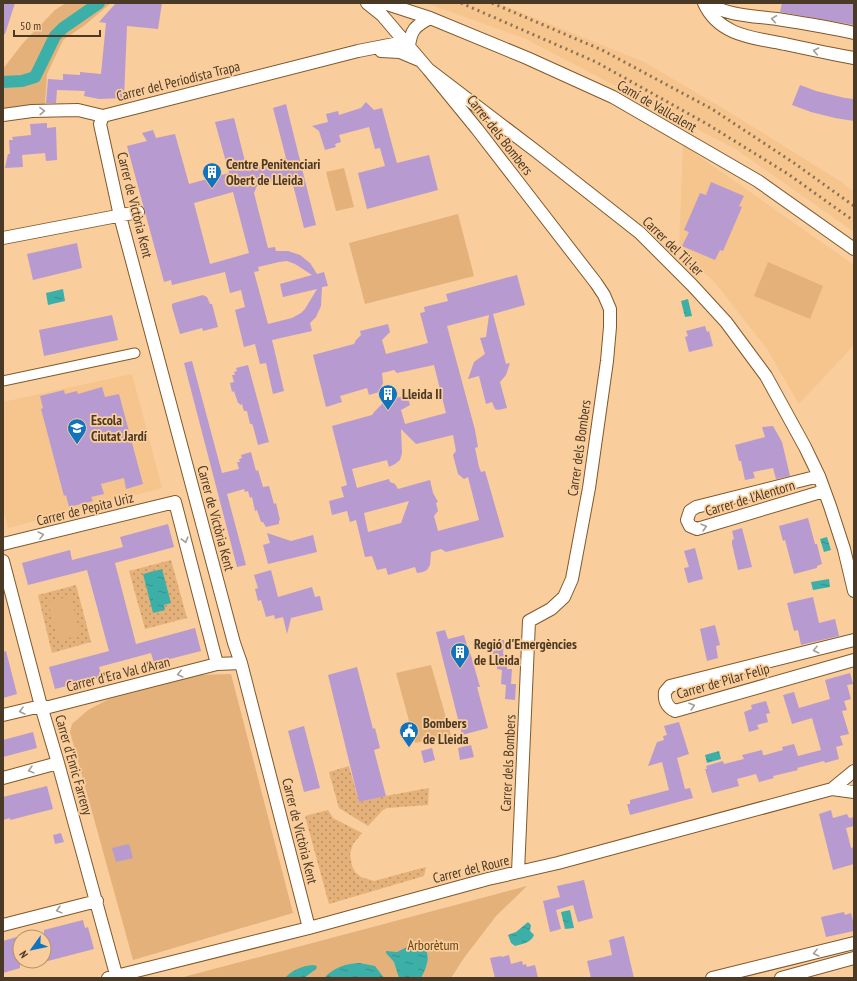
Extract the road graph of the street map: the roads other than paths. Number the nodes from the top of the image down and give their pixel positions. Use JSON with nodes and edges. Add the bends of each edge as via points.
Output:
{"nodes":[{"id":1,"x":366,"y":3,"type":"edge"},
{"id":2,"x":384,"y":3,"type":"edge"},
{"id":3,"x":704,"y":3,"type":"edge"},
{"id":4,"x":708,"y":3,"type":"edge"},
{"id":5,"x":430,"y":18,"type":"junction"},
{"id":6,"x":389,"y":23,"type":"junction"},
{"id":7,"x":854,"y":33,"type":"edge"},
{"id":8,"x":407,"y":43,"type":"junction"},
{"id":9,"x":358,"y":51,"type":"junction"},
{"id":10,"x":854,"y":58,"type":"edge"},
{"id":11,"x":424,"y":65,"type":"junction"},
{"id":12,"x":3,"y":115,"type":"edge"},
{"id":13,"x":103,"y":116,"type":"junction"},
{"id":14,"x":138,"y":212,"type":"dead end"},
{"id":15,"x":120,"y":216,"type":"junction"},
{"id":16,"x":3,"y":238,"type":"edge"},
{"id":17,"x":854,"y":249,"type":"edge"},
{"id":18,"x":135,"y":353,"type":"dead end"},
{"id":19,"x":3,"y":381,"type":"edge"},
{"id":20,"x":819,"y":476,"type":"junction"},
{"id":21,"x":824,"y":491,"type":"junction"},
{"id":22,"x":3,"y":544,"type":"edge"},
{"id":23,"x":3,"y":561,"type":"edge"},
{"id":24,"x":854,"y":591,"type":"edge"},
{"id":25,"x":854,"y":640,"type":"edge"},
{"id":26,"x":854,"y":660,"type":"edge"},
{"id":27,"x":241,"y":663,"type":"junction"},
{"id":28,"x":217,"y":664,"type":"junction"},
{"id":29,"x":41,"y":706,"type":"junction"},
{"id":30,"x":3,"y":715,"type":"edge"},
{"id":31,"x":58,"y":763,"type":"junction"},
{"id":32,"x":854,"y":771,"type":"edge"},
{"id":33,"x":3,"y":778,"type":"edge"},
{"id":34,"x":832,"y":789,"type":"junction"},
{"id":35,"x":854,"y":792,"type":"edge"},
{"id":36,"x":518,"y":872,"type":"junction"},
{"id":37,"x":97,"y":901,"type":"junction"},
{"id":38,"x":3,"y":925,"type":"edge"},
{"id":39,"x":309,"y":928,"type":"junction"},
{"id":40,"x":854,"y":943,"type":"edge"},
{"id":41,"x":854,"y":958,"type":"edge"},
{"id":42,"x":114,"y":977,"type":"edge"},
{"id":43,"x":712,"y":978,"type":"edge"},
{"id":44,"x":781,"y":978,"type":"edge"}],
"edges":[{"from":1,"to":6,"type":"street","name":"Carrer del Til·ler"},
{"from":2,"to":5,"type":"street","name":"Camí de Vallcalent"},
{"from":10,"to":3,"type":"street","one_way":true,"via":[[735,33],[721,25]]},
{"from":7,"to":4,"type":"street","one_way":true,"via":[[719,10]]},
{"from":5,"to":8,"type":"street","via":[[414,29]]},
{"from":5,"to":17,"type":"street","name":"Camí de Vallcalent","via":[[613,97],[758,181]]},
{"from":6,"to":8,"type":"street","name":"Carrer del Til·ler"},
{"from":6,"to":9,"type":"street","name":"Carrer del Periodista Trapa","via":[[389,34],[381,42]]},
{"from":8,"to":9,"type":"street","name":"Carrer del Periodista Trapa"},
{"from":8,"to":11,"type":"street","name":"Carrer del Til·ler"},
{"from":9,"to":11,"type":"street","name":"Carrer del Periodista Trapa","via":[[390,50],[408,55]]},
{"from":9,"to":13,"type":"street","name":"Carrer del Periodista Trapa"},
{"from":11,"to":20,"type":"street","name":"Carrer del Til·ler","via":[[640,233],[692,285],[726,322],[766,376]]},
{"from":11,"to":36,"type":"street","name":"Carrer dels Bombers","via":[[596,283],[610,309],[607,361],[589,488],[572,579],[564,597],[551,609],[529,621]]},
{"from":12,"to":13,"type":"street","name":"Carrer del Periodista Trapa","one_way":true,"via":[[32,111],[78,110]]},
{"from":13,"to":15,"type":"street","name":"Carrer de Victòria Kent","via":[[100,124]]},
{"from":14,"to":15,"type":"street"},
{"from":15,"to":16,"type":"street"},
{"from":15,"to":27,"type":"street","name":"Carrer de Victòria Kent"},
{"from":18,"to":19,"type":"street"},
{"from":20,"to":21,"type":"street","name":"Carrer del Til·ler"},
{"from":20,"to":21,"type":"street","name":"Carrer de l'Alentorn","one_way":true,"via":[[696,507],[690,511],[687,520],[690,526],[698,529]]},
{"from":21,"to":24,"type":"street","name":"Carrer del Til·ler","via":[[844,549]]},
{"from":22,"to":28,"type":"street","name":"Carrer de Pepita Uriz","one_way":true,"via":[[175,502]]},
{"from":23,"to":29,"type":"street","name":"Carrer d'Enric Farreny"},
{"from":25,"to":26,"type":"street","name":"Carrer de Pilar Felip","one_way":true,"via":[[670,686],[664,698],[666,705],[675,711]]},
{"from":27,"to":28,"type":"street","name":"Carrer d'Era Val d'Aran"},
{"from":27,"to":39,"type":"street","name":"Carrer de Victòria Kent"},
{"from":28,"to":29,"type":"street","name":"Carrer d'Era Val d'Aran","one_way":true,"via":[[49,707]]},
{"from":29,"to":30,"type":"street","name":"Carrer d'Era Val d'Aran","one_way":true},
{"from":29,"to":31,"type":"street","name":"Carrer d'Enric Farreny"},
{"from":31,"to":33,"type":"street","one_way":true},
{"from":31,"to":37,"type":"street","name":"Carrer d'Enric Farreny"},
{"from":32,"to":34,"type":"street","name":"Carrer del Roure"},
{"from":34,"to":35,"type":"street","name":"Carrer del Roure"},
{"from":34,"to":36,"type":"street","name":"Carrer del Roure"},
{"from":36,"to":39,"type":"street","name":"Carrer del Roure"},
{"from":37,"to":38,"type":"street","one_way":true},
{"from":37,"to":42,"type":"street","name":"Carrer d'Enric Farreny"},
{"from":39,"to":42,"type":"street","name":"Carrer del Roure"},
{"from":40,"to":43,"type":"street","one_way":true},
{"from":41,"to":44,"type":"street"}]}
